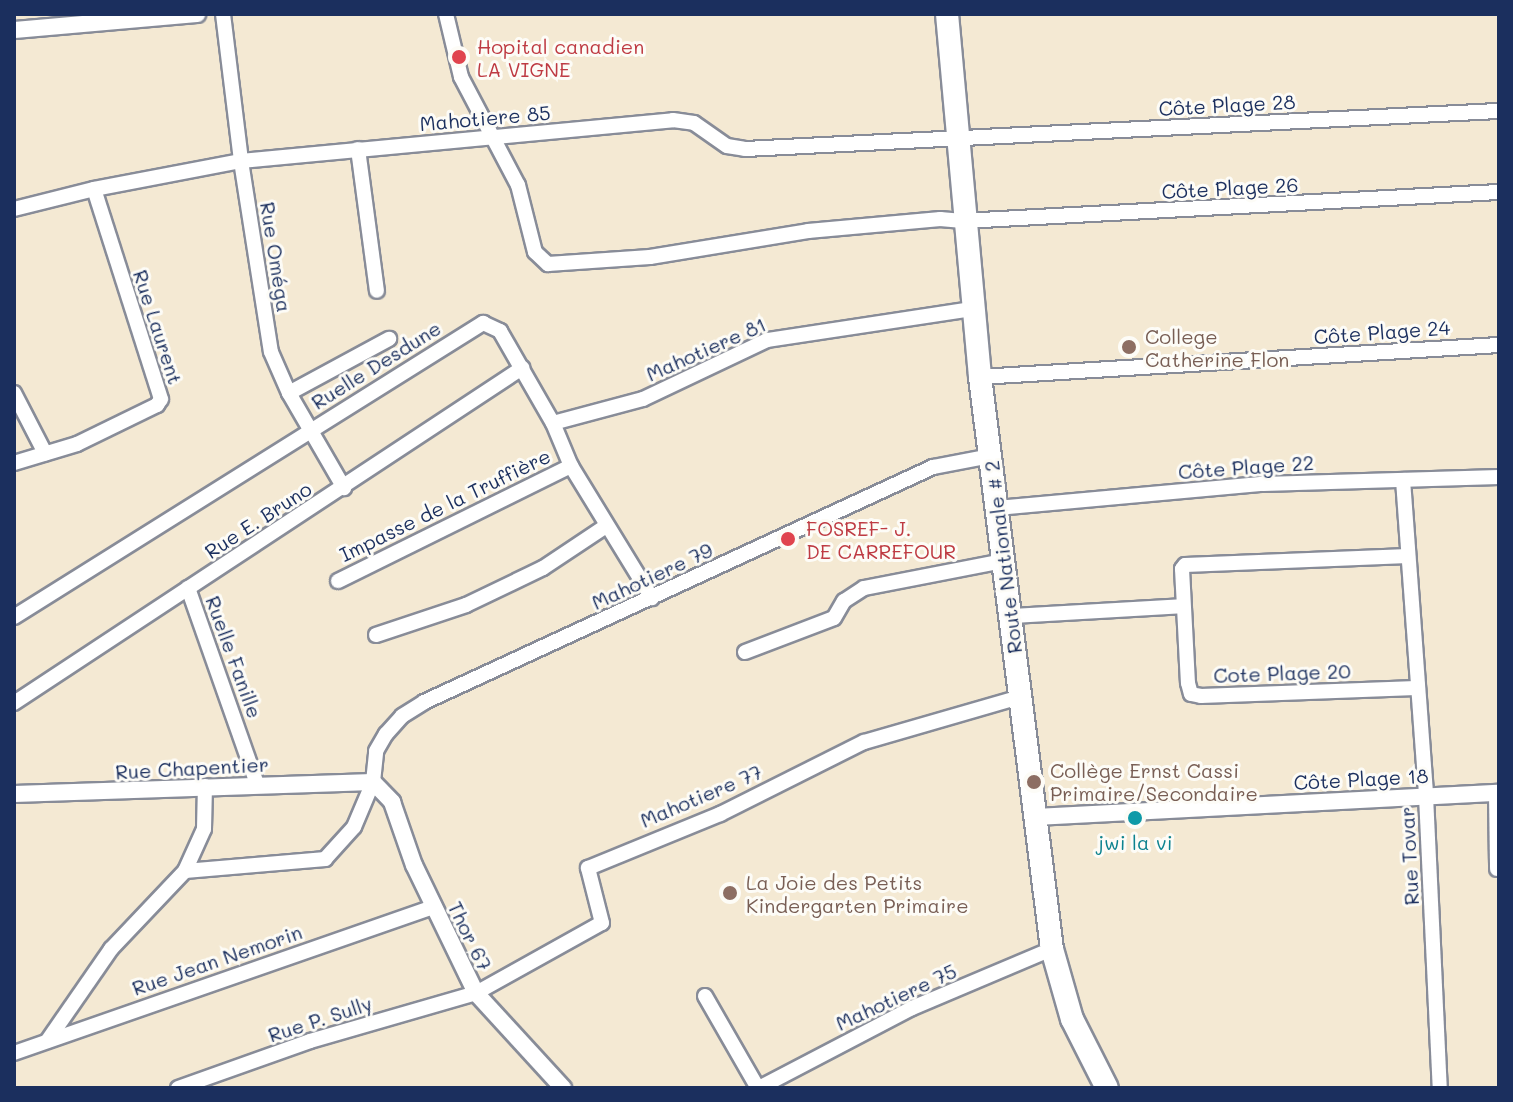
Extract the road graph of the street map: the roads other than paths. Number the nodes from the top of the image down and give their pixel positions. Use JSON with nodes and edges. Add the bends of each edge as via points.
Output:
{"nodes":[{"id":1,"x":197,"y":14,"type":"edge"},
{"id":2,"x":223,"y":14,"type":"edge"},
{"id":3,"x":446,"y":14,"type":"edge"},
{"id":4,"x":947,"y":14,"type":"edge"},
{"id":5,"x":14,"y":30,"type":"edge"},
{"id":6,"x":1499,"y":111,"type":"edge"},
{"id":7,"x":957,"y":138,"type":"junction"},
{"id":8,"x":492,"y":139,"type":"junction"},
{"id":9,"x":358,"y":149,"type":"junction"},
{"id":10,"x":241,"y":161,"type":"junction"},
{"id":11,"x":94,"y":189,"type":"junction"},
{"id":12,"x":1499,"y":192,"type":"edge"},
{"id":13,"x":14,"y":209,"type":"edge"},
{"id":14,"x":963,"y":221,"type":"junction"},
{"id":15,"x":377,"y":291,"type":"dead end"},
{"id":16,"x":972,"y":309,"type":"junction"},
{"id":17,"x":389,"y":339,"type":"dead end"},
{"id":18,"x":1499,"y":345,"type":"edge"},
{"id":19,"x":522,"y":368,"type":"junction"},
{"id":20,"x":980,"y":377,"type":"junction"},
{"id":21,"x":14,"y":393,"type":"edge"},
{"id":22,"x":289,"y":393,"type":"junction"},
{"id":23,"x":553,"y":423,"type":"junction"},
{"id":24,"x":311,"y":430,"type":"junction"},
{"id":25,"x":45,"y":453,"type":"junction"},
{"id":26,"x":991,"y":456,"type":"junction"},
{"id":27,"x":14,"y":463,"type":"edge"},
{"id":28,"x":571,"y":466,"type":"junction"},
{"id":29,"x":1499,"y":477,"type":"edge"},
{"id":30,"x":1403,"y":480,"type":"junction"},
{"id":31,"x":344,"y":488,"type":"junction"},
{"id":32,"x":997,"y":508,"type":"junction"},
{"id":33,"x":606,"y":526,"type":"junction"},
{"id":34,"x":1408,"y":556,"type":"junction"},
{"id":35,"x":1003,"y":561,"type":"junction"},
{"id":36,"x":338,"y":581,"type":"dead end"},
{"id":37,"x":188,"y":588,"type":"junction"},
{"id":38,"x":652,"y":598,"type":"junction"},
{"id":39,"x":1183,"y":606,"type":"junction"},
{"id":40,"x":1011,"y":616,"type":"junction"},
{"id":41,"x":14,"y":617,"type":"edge"},
{"id":42,"x":376,"y":635,"type":"dead end"},
{"id":43,"x":745,"y":652,"type":"dead end"},
{"id":44,"x":1416,"y":688,"type":"junction"},
{"id":45,"x":1020,"y":697,"type":"junction"},
{"id":46,"x":14,"y":703,"type":"edge"},
{"id":47,"x":373,"y":782,"type":"junction"},
{"id":48,"x":257,"y":784,"type":"junction"},
{"id":49,"x":205,"y":786,"type":"junction"},
{"id":50,"x":1497,"y":793,"type":"edge"},
{"id":51,"x":14,"y":794,"type":"edge"},
{"id":52,"x":1426,"y":796,"type":"junction"},
{"id":53,"x":1034,"y":817,"type":"junction"},
{"id":54,"x":1497,"y":869,"type":"edge"},
{"id":55,"x":185,"y":871,"type":"junction"},
{"id":56,"x":434,"y":907,"type":"junction"},
{"id":57,"x":1052,"y":949,"type":"junction"},
{"id":58,"x":476,"y":993,"type":"junction"},
{"id":59,"x":705,"y":996,"type":"dead end"},
{"id":60,"x":48,"y":1040,"type":"junction"},
{"id":61,"x":14,"y":1053,"type":"edge"},
{"id":62,"x":556,"y":1087,"type":"edge"},
{"id":63,"x":178,"y":1088,"type":"edge"},
{"id":64,"x":759,"y":1088,"type":"edge"},
{"id":65,"x":1107,"y":1088,"type":"edge"},
{"id":66,"x":1440,"y":1088,"type":"edge"}],
"edges":[{"from":1,"to":5,"type":"street"},
{"from":2,"to":10,"type":"street","name":"Rue Oméga"},
{"from":3,"to":8,"type":"street","via":[[461,77]]},
{"from":4,"to":7,"type":"main road","name":"Route Nationale # 2"},
{"from":6,"to":7,"type":"street","name":"Côte Plage 28"},
{"from":7,"to":8,"type":"street","name":"Mahotiere 85","via":[[735,148],[694,123],[673,120]]},
{"from":7,"to":14,"type":"main road","name":"Route Nationale # 2"},
{"from":8,"to":9,"type":"street","name":"Mahotiere 85"},
{"from":8,"to":14,"type":"street","name":"Côte Plage 26","via":[[523,199],[530,241],[548,264],[650,257],[808,231]]},
{"from":9,"to":10,"type":"street","name":"Mahotiere 85"},
{"from":9,"to":15,"type":"street"},
{"from":10,"to":11,"type":"street","name":"Mahotiere 85"},
{"from":10,"to":22,"type":"street","name":"Rue Oméga","via":[[271,352]]},
{"from":11,"to":13,"type":"street","name":"Mahotiere 85"},
{"from":11,"to":25,"type":"street","name":"Rue Laurent","via":[[161,399],[77,444]]},
{"from":12,"to":14,"type":"street","name":"Côte Plage 26"},
{"from":14,"to":16,"type":"main road","name":"Route Nationale # 2"},
{"from":16,"to":20,"type":"main road","name":"Route Nationale # 2"},
{"from":16,"to":23,"type":"street","name":"Mahotiere 81","via":[[767,340],[643,399]]},
{"from":17,"to":22,"type":"street"},
{"from":18,"to":20,"type":"street","name":"Côte Plage 24"},
{"from":19,"to":23,"type":"street","name":"Ruelle Desdune"},
{"from":19,"to":24,"type":"street","name":"Ruelle Desdune","via":[[500,331],[483,323]]},
{"from":19,"to":31,"type":"street","name":"Rue E. Bruno"},
{"from":20,"to":26,"type":"main road","name":"Route Nationale # 2"},
{"from":21,"to":25,"type":"street"},
{"from":22,"to":24,"type":"street","name":"Rue Oméga"},
{"from":23,"to":28,"type":"street","name":"Ruelle Desdune"},
{"from":24,"to":31,"type":"street","name":"Rue Oméga"},
{"from":24,"to":41,"type":"street","name":"Ruelle Desdune"},
{"from":25,"to":27,"type":"street"},
{"from":26,"to":32,"type":"main road","name":"Route Nationale # 2"},
{"from":26,"to":38,"type":"street","name":"Mahotiere 79","via":[[933,467]]},
{"from":28,"to":33,"type":"street","name":"Ruelle Desdune"},
{"from":28,"to":36,"type":"street","name":"Impasse de la Truffière"},
{"from":29,"to":30,"type":"street","name":"Côte Plage 22"},
{"from":30,"to":32,"type":"street","name":"Côte Plage 22","via":[[1263,484]]},
{"from":30,"to":34,"type":"street","name":"Rue Tovar"},
{"from":31,"to":37,"type":"street","name":"Rue E. Bruno"},
{"from":32,"to":35,"type":"main road","name":"Route Nationale # 2"},
{"from":33,"to":38,"type":"street","name":"Ruelle Desdune"},
{"from":33,"to":42,"type":"street","via":[[543,568],[466,605]]},
{"from":34,"to":39,"type":"street","name":"Cote Plage 20","via":[[1190,562],[1182,569]]},
{"from":34,"to":44,"type":"street","name":"Rue Tovar"},
{"from":35,"to":40,"type":"main road","name":"Route Nationale # 2"},
{"from":35,"to":43,"type":"street","via":[[864,588],[844,601],[834,618]]},
{"from":37,"to":46,"type":"street","name":"Rue E. Bruno"},
{"from":37,"to":48,"type":"street","name":"Ruelle Fanille"},
{"from":38,"to":47,"type":"street","name":"Mahotiere 79","via":[[402,716],[376,751]]},
{"from":39,"to":40,"type":"street"},
{"from":39,"to":44,"type":"street","name":"Cote Plage 20","via":[[1188,689],[1195,696]]},
{"from":40,"to":45,"type":"main road","name":"Route Nationale # 2"},
{"from":44,"to":52,"type":"street","name":"Rue Tovar"},
{"from":45,"to":53,"type":"main road","name":"Route Nationale # 2"},
{"from":45,"to":58,"type":"street","name":"Mahotiere 77","via":[[864,742],[720,814],[588,868],[602,923]]},
{"from":47,"to":48,"type":"street","name":"Rue Chapentier"},
{"from":47,"to":55,"type":"street","name":"Mahotiere 79","via":[[354,827],[325,859]]},
{"from":47,"to":56,"type":"street","name":"Thor 67","via":[[392,802]]},
{"from":48,"to":49,"type":"street","name":"Rue Chapentier"},
{"from":49,"to":51,"type":"street","name":"Rue Chapentier"},
{"from":49,"to":55,"type":"street","via":[[204,829]]},
{"from":50,"to":52,"type":"street","name":"Côte Plage 18"},
{"from":50,"to":54,"type":"street"},
{"from":52,"to":53,"type":"street","name":"Côte Plage 18"},
{"from":52,"to":66,"type":"street","name":"Rue Tovar"},
{"from":53,"to":57,"type":"main road","name":"Route Nationale # 2"},
{"from":55,"to":60,"type":"street","via":[[111,949]]},
{"from":56,"to":58,"type":"street","name":"Thor 67"},
{"from":56,"to":60,"type":"street","name":"Rue Jean Nemorin"},
{"from":57,"to":64,"type":"street","name":"Mahotiere 75","via":[[912,1008]]},
{"from":57,"to":65,"type":"main road","name":"Route Nationale # 2","via":[[1072,1019]]},
{"from":58,"to":62,"type":"street","name":"Thor 67"},
{"from":58,"to":63,"type":"street","name":"Rue P. Sully","via":[[310,1041]]},
{"from":59,"to":64,"type":"street"},
{"from":60,"to":61,"type":"street","name":"Rue Jean Nemorin"}]}
